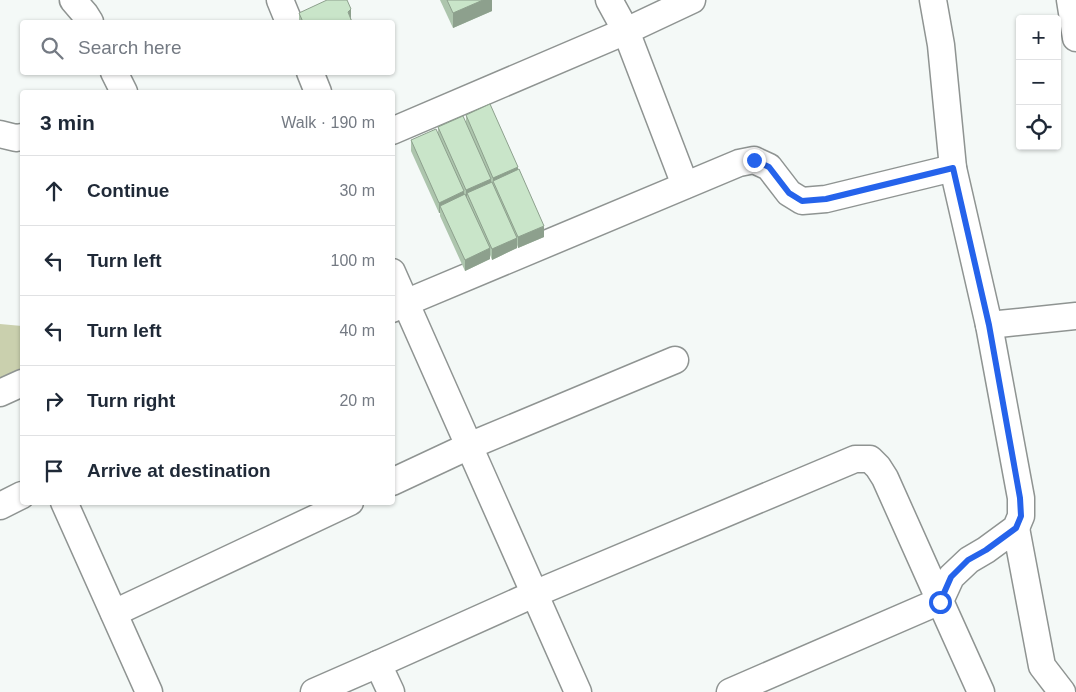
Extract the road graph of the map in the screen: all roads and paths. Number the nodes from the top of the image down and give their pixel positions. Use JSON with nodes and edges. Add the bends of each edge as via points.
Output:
{"nodes":[{"id":1,"x":73,"y":0,"type":"edge"},
{"id":2,"x":609,"y":0,"type":"edge"},
{"id":3,"x":692,"y":0,"type":"edge"},
{"id":4,"x":933,"y":0,"type":"edge"},
{"id":5,"x":1070,"y":0,"type":"edge"},
{"id":6,"x":89,"y":20,"type":"edge"},
{"id":7,"x":626,"y":31,"type":"junction"},
{"id":8,"x":1076,"y":38,"type":"edge"},
{"id":9,"x":116,"y":75,"type":"edge"},
{"id":10,"x":311,"y":75,"type":"edge"},
{"id":11,"x":123,"y":90,"type":"edge"},
{"id":12,"x":317,"y":90,"type":"edge"},
{"id":13,"x":395,"y":131,"type":"edge"},
{"id":14,"x":0,"y":134,"type":"edge"},
{"id":15,"x":20,"y":138,"type":"edge"},
{"id":16,"x":953,"y":168,"type":"junction"},
{"id":17,"x":685,"y":185,"type":"junction"},
{"id":18,"x":395,"y":287,"type":"edge"},
{"id":19,"x":399,"y":306,"type":"edge"},
{"id":20,"x":1076,"y":316,"type":"edge"},
{"id":21,"x":989,"y":325,"type":"junction"},
{"id":22,"x":675,"y":360,"type":"dead end"},
{"id":23,"x":20,"y":384,"type":"edge"},
{"id":24,"x":0,"y":393,"type":"edge"},
{"id":25,"x":469,"y":446,"type":"junction"},
{"id":26,"x":395,"y":481,"type":"edge"},
{"id":27,"x":20,"y":496,"type":"edge"},
{"id":28,"x":65,"y":505,"type":"edge"},
{"id":29,"x":344,"y":505,"type":"edge"},
{"id":30,"x":0,"y":506,"type":"edge"},
{"id":31,"x":1016,"y":528,"type":"junction"},
{"id":32,"x":534,"y":594,"type":"junction"},
{"id":33,"x":940,"y":602,"type":"junction"},
{"id":34,"x":114,"y":613,"type":"junction"},
{"id":35,"x":378,"y":664,"type":"junction"},
{"id":36,"x":773,"y":683,"type":"edge"},
{"id":37,"x":149,"y":692,"type":"edge"},
{"id":38,"x":314,"y":692,"type":"edge"},
{"id":39,"x":392,"y":692,"type":"edge"},
{"id":40,"x":578,"y":692,"type":"edge"},
{"id":41,"x":730,"y":692,"type":"edge"},
{"id":42,"x":981,"y":692,"type":"edge"},
{"id":43,"x":1062,"y":692,"type":"edge"}],
"edges":[{"from":1,"to":6,"type":"street"},
{"from":2,"to":7,"type":"street"},
{"from":3,"to":7,"type":"street"},
{"from":4,"to":16,"type":"street","via":[[941,45]]},
{"from":5,"to":8,"type":"street"},
{"from":7,"to":13,"type":"street"},
{"from":7,"to":17,"type":"street"},
{"from":9,"to":11,"type":"street"},
{"from":10,"to":12,"type":"street"},
{"from":14,"to":15,"type":"street"},
{"from":16,"to":17,"type":"street","via":[[826,199],[802,201],[789,193],[769,167],[754,160]]},
{"from":16,"to":21,"type":"street"},
{"from":17,"to":19,"type":"street"},
{"from":18,"to":19,"type":"street"},
{"from":19,"to":25,"type":"street"},
{"from":20,"to":21,"type":"street"},
{"from":21,"to":31,"type":"street","via":[[1020,498],[1021,516]]},
{"from":22,"to":25,"type":"street"},
{"from":23,"to":24,"type":"street"},
{"from":25,"to":26,"type":"street"},
{"from":25,"to":32,"type":"street"},
{"from":27,"to":30,"type":"street"},
{"from":28,"to":34,"type":"street"},
{"from":29,"to":34,"type":"street"},
{"from":31,"to":33,"type":"street","via":[[968,560],[951,577]]},
{"from":31,"to":43,"type":"street","via":[[1042,666]]},
{"from":32,"to":33,"type":"street","via":[[855,459],[870,459],[885,478]]},
{"from":32,"to":35,"type":"street"},
{"from":32,"to":40,"type":"street"},
{"from":33,"to":36,"type":"street"},
{"from":33,"to":42,"type":"street"},
{"from":34,"to":37,"type":"street"},
{"from":35,"to":38,"type":"street"},
{"from":35,"to":39,"type":"street"},
{"from":36,"to":41,"type":"street"}]}
